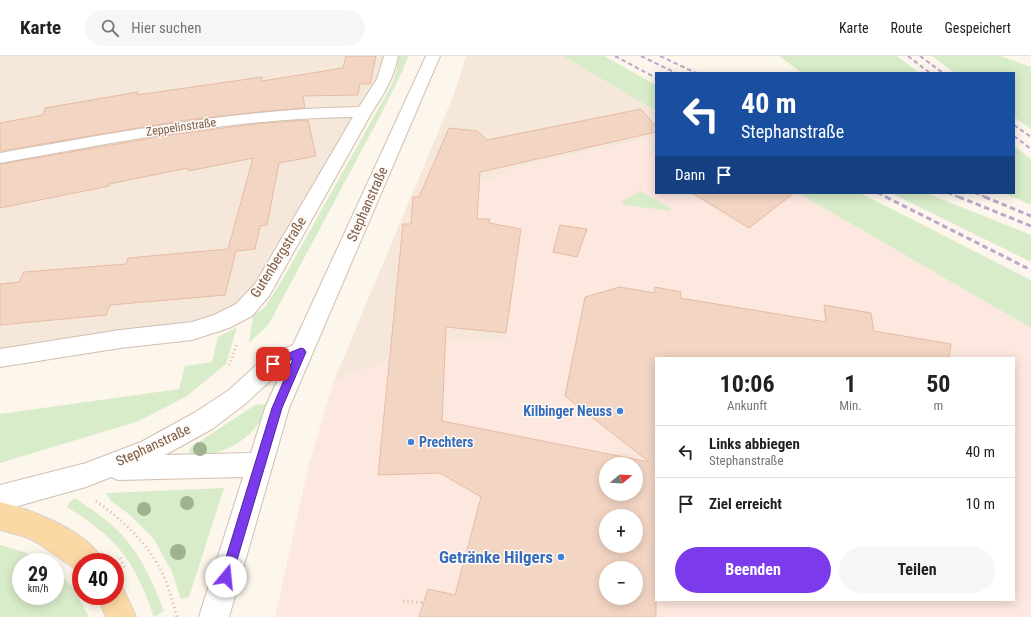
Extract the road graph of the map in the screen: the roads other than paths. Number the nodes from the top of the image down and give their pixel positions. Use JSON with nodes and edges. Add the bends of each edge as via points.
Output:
{"nodes":[{"id":1,"x":391,"y":56,"type":"edge"},
{"id":2,"x":433,"y":56,"type":"edge"},
{"id":3,"x":364,"y":112,"type":"junction"},
{"id":4,"x":0,"y":158,"type":"edge"},
{"id":5,"x":301,"y":352,"type":"junction"},
{"id":6,"x":0,"y":358,"type":"edge"},
{"id":7,"x":259,"y":465,"type":"junction"},
{"id":8,"x":102,"y":468,"type":"junction"},
{"id":9,"x":0,"y":498,"type":"edge"},
{"id":10,"x":0,"y":516,"type":"edge"},
{"id":11,"x":78,"y":553,"type":"edge"},
{"id":12,"x":116,"y":605,"type":"edge"},
{"id":13,"x":121,"y":617,"type":"edge"},
{"id":14,"x":214,"y":617,"type":"edge"}],
"edges":[{"from":1,"to":3,"type":"street","name":"Gutenbergstraße","via":[[389,72]]},
{"from":2,"to":5,"type":"street","name":"Stephanstraße"},
{"from":3,"to":4,"type":"street","name":"Zeppelinstraße","via":[[317,112],[210,122]]},
{"from":3,"to":6,"type":"street","name":"Gutenbergstraße","via":[[262,290],[244,310],[221,322],[192,331],[120,339]]},
{"from":5,"to":7,"type":"street","name":"Stephanstraße","via":[[277,408]]},
{"from":5,"to":8,"type":"street","name":"Stephanstraße","via":[[273,364],[237,397],[203,421],[150,450]]},
{"from":7,"to":8,"type":"street","name":"Stephanstraße"},
{"from":7,"to":14,"type":"street","name":"Stephanstraße"},
{"from":8,"to":9,"type":"street","name":"Stephanstraße"},
{"from":10,"to":11,"type":"main road","via":[[40,528]]},
{"from":12,"to":13,"type":"main road"}]}
